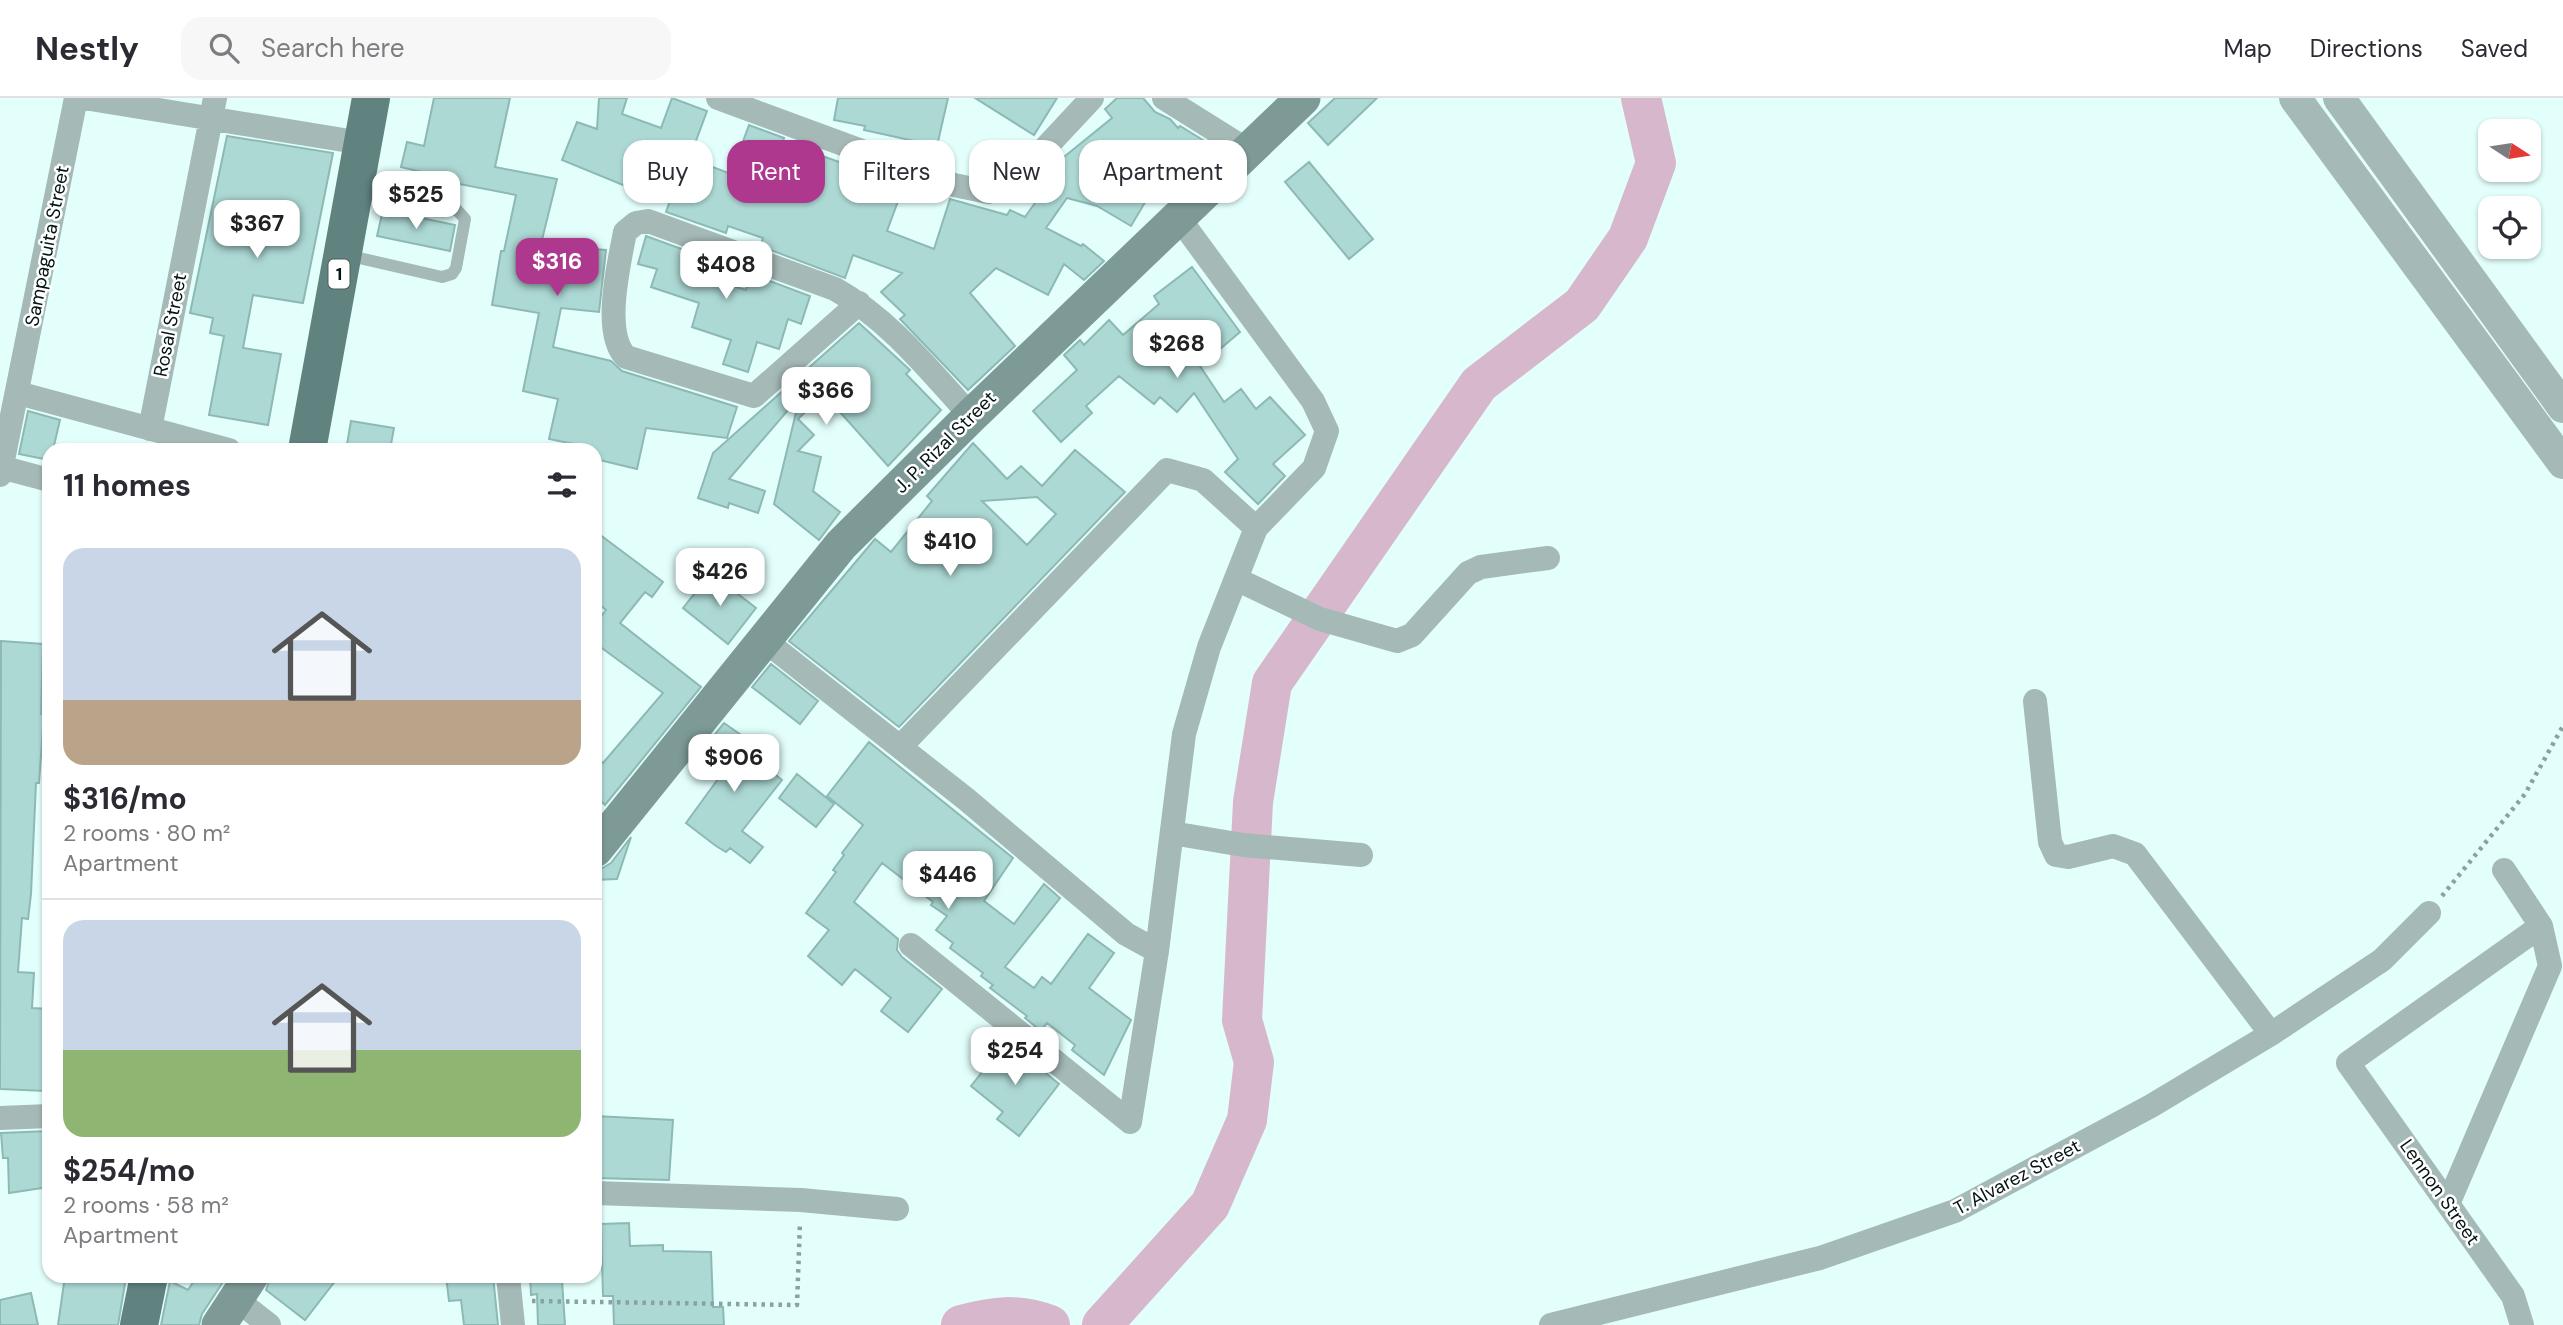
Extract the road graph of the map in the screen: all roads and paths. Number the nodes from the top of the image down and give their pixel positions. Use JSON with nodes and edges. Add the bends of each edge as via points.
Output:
{"nodes":[{"id":1,"x":76,"y":98,"type":"edge"},
{"id":2,"x":84,"y":98,"type":"edge"},
{"id":3,"x":371,"y":98,"type":"edge"},
{"id":4,"x":718,"y":98,"type":"edge"},
{"id":5,"x":1092,"y":98,"type":"edge"},
{"id":6,"x":1164,"y":98,"type":"edge"},
{"id":7,"x":1303,"y":98,"type":"edge"},
{"id":8,"x":2295,"y":98,"type":"edge"},
{"id":9,"x":2339,"y":98,"type":"edge"},
{"id":10,"x":751,"y":104,"type":"edge"},
{"id":11,"x":213,"y":108,"type":"edge"},
{"id":12,"x":1231,"y":140,"type":"edge"},
{"id":13,"x":362,"y":143,"type":"junction"},
{"id":14,"x":1247,"y":150,"type":"edge"},
{"id":15,"x":2401,"y":184,"type":"junction"},
{"id":16,"x":354,"y":191,"type":"junction"},
{"id":17,"x":1193,"y":203,"type":"edge"},
{"id":18,"x":2374,"y":204,"type":"junction"},
{"id":19,"x":1178,"y":218,"type":"junction"},
{"id":20,"x":342,"y":254,"type":"junction"},
{"id":21,"x":859,"y":303,"type":"junction"},
{"id":22,"x":18,"y":393,"type":"junction"},
{"id":23,"x":2563,"y":407,"type":"edge"},
{"id":24,"x":971,"y":416,"type":"junction"},
{"id":25,"x":150,"y":429,"type":"junction"},
{"id":26,"x":203,"y":443,"type":"edge"},
{"id":27,"x":308,"y":443,"type":"edge"},
{"id":28,"x":2563,"y":464,"type":"edge"},
{"id":29,"x":0,"y":470,"type":"edge"},
{"id":30,"x":42,"y":479,"type":"edge"},
{"id":31,"x":1256,"y":528,"type":"junction"},
{"id":32,"x":1548,"y":558,"type":"dead end"},
{"id":33,"x":1236,"y":579,"type":"junction"},
{"id":34,"x":764,"y":640,"type":"junction"},
{"id":35,"x":2035,"y":701,"type":"dead end"},
{"id":36,"x":2563,"y":726,"type":"edge"},
{"id":37,"x":900,"y":747,"type":"junction"},
{"id":38,"x":1172,"y":833,"type":"junction"},
{"id":39,"x":602,"y":841,"type":"edge"},
{"id":40,"x":1361,"y":855,"type":"dead end"},
{"id":41,"x":2504,"y":870,"type":"dead end"},
{"id":42,"x":2429,"y":913,"type":"joint"},
{"id":43,"x":2541,"y":926,"type":"junction"},
{"id":44,"x":911,"y":945,"type":"dead end"},
{"id":45,"x":1157,"y":951,"type":"junction"},
{"id":46,"x":2272,"y":1034,"type":"junction"},
{"id":47,"x":42,"y":1116,"type":"edge"},
{"id":48,"x":0,"y":1118,"type":"edge"},
{"id":49,"x":602,"y":1193,"type":"edge"},
{"id":50,"x":801,"y":1200,"type":"junction"},
{"id":51,"x":2448,"y":1204,"type":"junction"},
{"id":52,"x":897,"y":1209,"type":"dead end"},
{"id":53,"x":148,"y":1283,"type":"edge"},
{"id":54,"x":509,"y":1283,"type":"edge"},
{"id":55,"x":235,"y":1300,"type":"edge"},
{"id":56,"x":512,"y":1313,"type":"edge"},
{"id":57,"x":139,"y":1325,"type":"edge"},
{"id":58,"x":269,"y":1325,"type":"edge"},
{"id":59,"x":1551,"y":1325,"type":"edge"},
{"id":60,"x":2522,"y":1325,"type":"edge"}],
"edges":[{"from":1,"to":22,"type":"street","name":"Sampaguita Street"},
{"from":2,"to":11,"type":"street"},
{"from":3,"to":13,"type":"main road","number":"1"},
{"from":4,"to":10,"type":"street"},
{"from":5,"to":10,"type":"street","via":[[1019,176],[988,192],[954,185]]},
{"from":6,"to":12,"type":"street"},
{"from":7,"to":14,"type":"main road","name":"J. P. Rizal Street"},
{"from":8,"to":18,"type":"street"},
{"from":9,"to":15,"type":"street"},
{"from":11,"to":13,"type":"street"},
{"from":11,"to":25,"type":"street","name":"Rosal Street"},
{"from":13,"to":16,"type":"main road","number":"1"},
{"from":15,"to":18,"type":"street"},
{"from":15,"to":23,"type":"street"},
{"from":16,"to":20,"type":"main road","number":"1"},
{"from":16,"to":20,"type":"lane","via":[[457,210],[465,219],[456,268],[442,276]]},
{"from":17,"to":19,"type":"main road","name":"J. P. Rizal Street"},
{"from":18,"to":28,"type":"street"},
{"from":19,"to":24,"type":"main road","name":"J. P. Rizal Street"},
{"from":19,"to":31,"type":"street","via":[[1313,401],[1327,431],[1314,468]]},
{"from":20,"to":27,"type":"main road","number":"1"},
{"from":21,"to":21,"type":"street","via":[[835,289],[648,220],[625,232],[616,283],[614,337],[626,357],[754,396]]},
{"from":21,"to":24,"type":"street","via":[[888,325]]},
{"from":22,"to":25,"type":"street"},
{"from":22,"to":29,"type":"street","name":"Sampaguita Street"},
{"from":24,"to":34,"type":"main road","name":"J. P. Rizal Street","via":[[841,545]]},
{"from":25,"to":26,"type":"street"},
{"from":29,"to":30,"type":"street"},
{"from":31,"to":33,"type":"street"},
{"from":31,"to":37,"type":"street","via":[[1203,480],[1167,470]]},
{"from":32,"to":33,"type":"street","via":[[1481,567],[1468,573],[1412,635],[1397,641],[1314,616]]},
{"from":33,"to":38,"type":"street","via":[[1209,647],[1184,734]]},
{"from":34,"to":37,"type":"street"},
{"from":34,"to":39,"type":"main road","name":"J. P. Rizal Street"},
{"from":35,"to":46,"type":"street","via":[[2050,842],[2056,855],[2068,857],[2113,846],[2135,854]]},
{"from":36,"to":42,"type":"path","via":[[2525,794]]},
{"from":37,"to":45,"type":"street","via":[[1126,934]]},
{"from":38,"to":40,"type":"street","via":[[1243,845]]},
{"from":38,"to":45,"type":"street"},
{"from":41,"to":43,"type":"street"},
{"from":42,"to":46,"type":"street","name":"T. Alvarez Street","via":[[2382,960]]},
{"from":43,"to":51,"type":"street","via":[[2550,966]]},
{"from":43,"to":51,"type":"street","name":"Lennon Street","via":[[2348,1063]]},
{"from":44,"to":45,"type":"street","via":[[1130,1122]]},
{"from":46,"to":59,"type":"street","name":"T. Alvarez Street","via":[[2151,1106],[1955,1211],[1820,1258]]},
{"from":47,"to":48,"type":"street"},
{"from":49,"to":50,"type":"street"},
{"from":50,"to":52,"type":"street"},
{"from":50,"to":56,"type":"path","via":[[797,1305]]},
{"from":51,"to":60,"type":"street","name":"Lennon Street","via":[[2513,1296]]},
{"from":53,"to":57,"type":"main road"},
{"from":54,"to":56,"type":"street"},
{"from":55,"to":58,"type":"street"}]}
